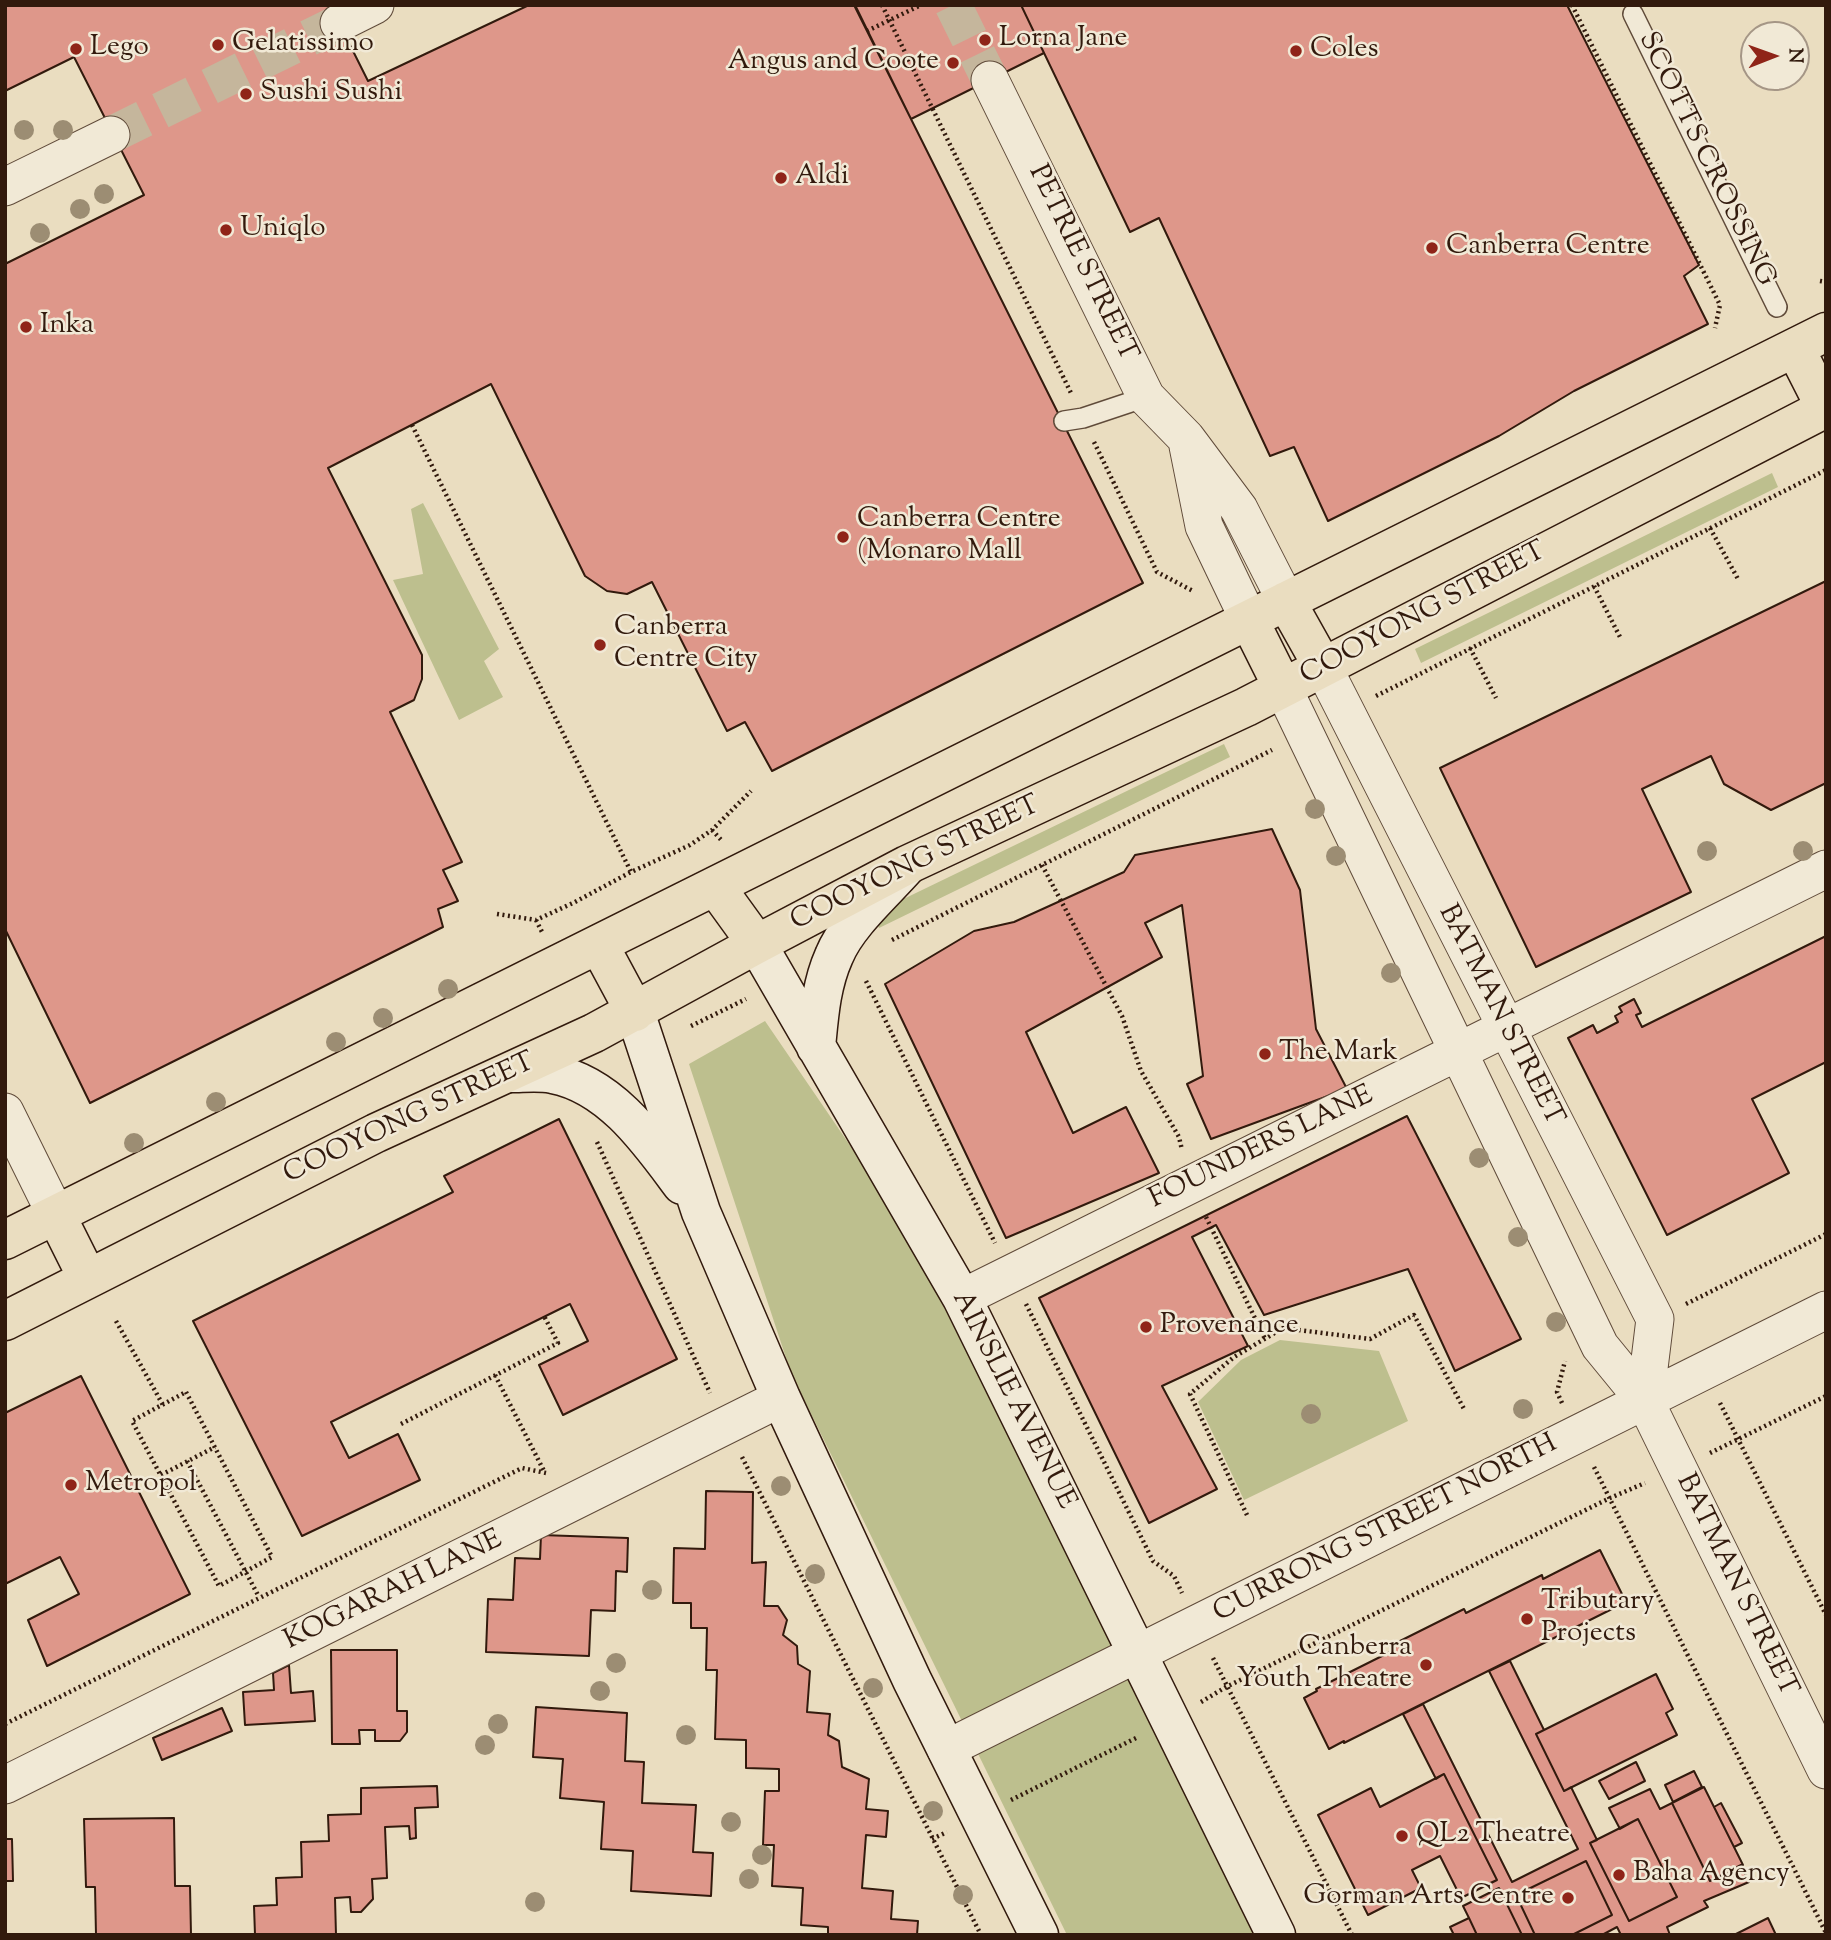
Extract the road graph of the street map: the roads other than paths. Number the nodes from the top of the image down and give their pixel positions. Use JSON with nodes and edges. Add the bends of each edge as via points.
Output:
{"nodes":[{"id":1,"x":374,"y":5,"type":"edge"},
{"id":2,"x":1633,"y":14,"type":"dead end"},
{"id":3,"x":339,"y":23,"type":"tunnel mouth"},
{"id":4,"x":990,"y":80,"type":"tunnel mouth"},
{"id":5,"x":111,"y":135,"type":"tunnel mouth"},
{"id":6,"x":5,"y":187,"type":"edge"},
{"id":7,"x":1777,"y":307,"type":"dead end"},
{"id":8,"x":1810,"y":340,"type":"edge"},
{"id":9,"x":1146,"y":397,"type":"junction"},
{"id":10,"x":1826,"y":408,"type":"edge"},
{"id":11,"x":1073,"y":420,"type":"road end"},
{"id":12,"x":1186,"y":438,"type":"junction"},
{"id":13,"x":1286,"y":601,"type":"junction"},
{"id":14,"x":1249,"y":620,"type":"junction"},
{"id":15,"x":1323,"y":667,"type":"junction"},
{"id":16,"x":1283,"y":688,"type":"junction"},
{"id":17,"x":1344,"y":713,"type":"joint"},
{"id":18,"x":907,"y":865,"type":"junction"},
{"id":19,"x":1826,"y":869,"type":"edge"},
{"id":20,"x":715,"y":886,"type":"junction"},
{"id":21,"x":757,"y":944,"type":"junction"},
{"id":22,"x":599,"y":945,"type":"junction"},
{"id":23,"x":635,"y":1012,"type":"junction"},
{"id":24,"x":1505,"y":1028,"type":"junction"},
{"id":25,"x":816,"y":1047,"type":"junction"},
{"id":26,"x":1458,"y":1051,"type":"junction"},
{"id":27,"x":510,"y":1073,"type":"junction"},
{"id":28,"x":5,"y":1112,"type":"edge"},
{"id":29,"x":701,"y":1212,"type":"junction"},
{"id":30,"x":56,"y":1215,"type":"junction"},
{"id":31,"x":5,"y":1240,"type":"edge"},
{"id":32,"x":88,"y":1279,"type":"junction"},
{"id":33,"x":962,"y":1298,"type":"junction"},
{"id":34,"x":1826,"y":1310,"type":"edge"},
{"id":35,"x":5,"y":1321,"type":"edge"},
{"id":36,"x":781,"y":1398,"type":"junction"},
{"id":37,"x":1645,"y":1401,"type":"junction"},
{"id":38,"x":1138,"y":1654,"type":"junction"},
{"id":39,"x":946,"y":1749,"type":"junction"},
{"id":40,"x":1826,"y":1770,"type":"edge"},
{"id":41,"x":5,"y":1785,"type":"edge"},
{"id":42,"x":1039,"y":1935,"type":"edge"},
{"id":43,"x":1276,"y":1935,"type":"edge"}],
"edges":[{"from":1,"to":3,"type":"street"},
{"from":2,"to":7,"type":"lane","name":"SCOTTS CROSSING"},
{"from":4,"to":9,"type":"street","name":"PETRIE STREET"},
{"from":5,"to":6,"type":"street"},
{"from":8,"to":10,"type":"main road"},
{"from":8,"to":13,"type":"main road"},
{"from":9,"to":11,"type":"lane"},
{"from":9,"to":12,"type":"street","name":"PETRIE STREET"},
{"from":10,"to":15,"type":"main road","name":"COOYONG STREET"},
{"from":12,"to":13,"type":"street","name":"PETRIE STREET","via":[[1240,509]]},
{"from":12,"to":14,"type":"street","via":[[1203,526]]},
{"from":13,"to":14,"type":"main road"},
{"from":13,"to":15,"type":"main road","name":"PETRIE STREET"},
{"from":14,"to":16,"type":"main road"},
{"from":14,"to":20,"type":"main road"},
{"from":15,"to":16,"type":"main road","name":"COOYONG STREET"},
{"from":15,"to":17,"type":"street","name":"PETRIE STREET"},
{"from":16,"to":18,"type":"main road","name":"COOYONG STREET"},
{"from":16,"to":26,"type":"street","name":"BATMAN STREET"},
{"from":17,"to":24,"type":"street","name":"BATMAN STREET"},
{"from":18,"to":21,"type":"main road","name":"COOYONG STREET"},
{"from":18,"to":25,"type":"main road","via":[[849,930],[835,953],[821,995]]},
{"from":19,"to":24,"type":"street","name":"FOUNDERS LANE"},
{"from":20,"to":21,"type":"main road","name":"AINSLIE AVENUE"},
{"from":20,"to":22,"type":"main road"},
{"from":21,"to":23,"type":"main road","name":"COOYONG STREET"},
{"from":21,"to":25,"type":"main road","name":"AINSLIE AVENUE"},
{"from":22,"to":23,"type":"main road"},
{"from":22,"to":30,"type":"main road"},
{"from":23,"to":27,"type":"main road","name":"COOYONG STREET"},
{"from":23,"to":29,"type":"main road"},
{"from":24,"to":26,"type":"street","name":"FOUNDERS LANE"},
{"from":24,"to":37,"type":"street","name":"BATMAN STREET","via":[[1664,1314]]},
{"from":25,"to":33,"type":"main road","name":"AINSLIE AVENUE"},
{"from":26,"to":33,"type":"street","name":"FOUNDERS LANE"},
{"from":26,"to":37,"type":"street","name":"BATMAN STREET","via":[[1600,1346]]},
{"from":27,"to":29,"type":"main road","via":[[553,1074],[590,1088],[651,1144]]},
{"from":27,"to":32,"type":"main road","name":"COOYONG STREET","via":[[376,1133]]},
{"from":28,"to":30,"type":"street"},
{"from":29,"to":36,"type":"main road"},
{"from":30,"to":31,"type":"main road"},
{"from":30,"to":32,"type":"main road"},
{"from":32,"to":35,"type":"main road","name":"COOYONG STREET"},
{"from":33,"to":38,"type":"main road","name":"AINSLIE AVENUE"},
{"from":34,"to":37,"type":"street","name":"CURRONG STREET NORTH"},
{"from":36,"to":39,"type":"main road"},
{"from":36,"to":41,"type":"street","name":"KOGARAH LANE"},
{"from":37,"to":38,"type":"street","name":"CURRONG STREET NORTH"},
{"from":37,"to":40,"type":"street","name":"BATMAN STREET"},
{"from":38,"to":39,"type":"street","name":"CURRONG STREET NORTH"},
{"from":38,"to":43,"type":"main road","name":"AINSLIE AVENUE"},
{"from":39,"to":42,"type":"main road"}]}
